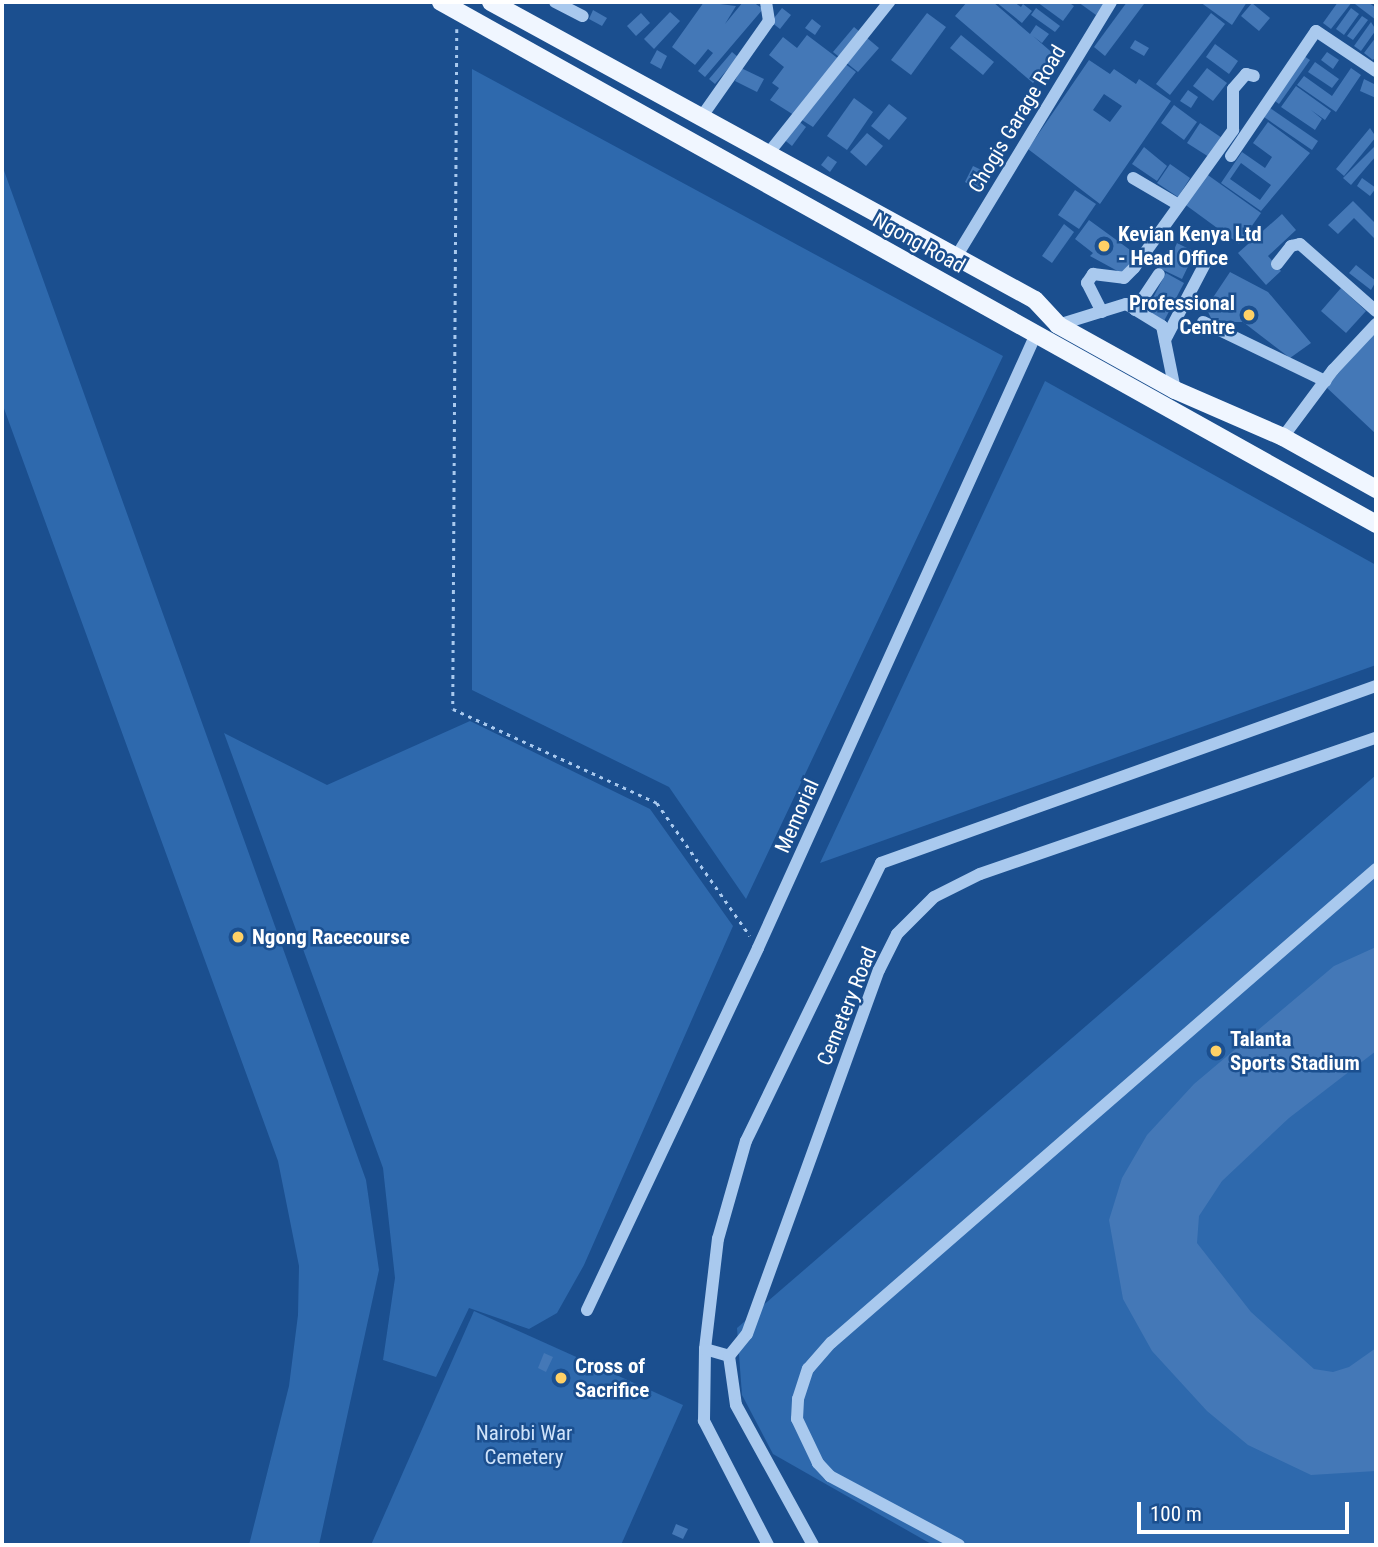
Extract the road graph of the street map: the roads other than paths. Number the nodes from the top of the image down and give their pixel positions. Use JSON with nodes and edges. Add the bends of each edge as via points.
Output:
{"nodes":[{"id":1,"x":441,"y":2,"type":"edge"},
{"id":2,"x":555,"y":2,"type":"edge"},
{"id":3,"x":766,"y":2,"type":"edge"},
{"id":4,"x":889,"y":2,"type":"edge"},
{"id":5,"x":1111,"y":2,"type":"edge"},
{"id":6,"x":501,"y":4,"type":"edge"},
{"id":7,"x":583,"y":16,"type":"dead end"},
{"id":8,"x":1376,"y":71,"type":"edge"},
{"id":9,"x":1254,"y":76,"type":"dead end"},
{"id":10,"x":700,"y":118,"type":"junction"},
{"id":11,"x":767,"y":155,"type":"junction"},
{"id":12,"x":1231,"y":156,"type":"dead end"},
{"id":13,"x":1133,"y":178,"type":"dead end"},
{"id":14,"x":1179,"y":205,"type":"junction"},
{"id":15,"x":956,"y":257,"type":"junction"},
{"id":16,"x":1206,"y":260,"type":"dead end"},
{"id":17,"x":1277,"y":264,"type":"dead end"},
{"id":18,"x":1159,"y":274,"type":"dead end"},
{"id":19,"x":1135,"y":310,"type":"junction"},
{"id":20,"x":1376,"y":311,"type":"edge"},
{"id":21,"x":1102,"y":312,"type":"junction"},
{"id":22,"x":1203,"y":323,"type":"dead end"},
{"id":23,"x":1376,"y":324,"type":"edge"},
{"id":24,"x":1058,"y":325,"type":"junction"},
{"id":25,"x":1036,"y":334,"type":"junction"},
{"id":26,"x":1165,"y":340,"type":"junction"},
{"id":27,"x":1325,"y":381,"type":"junction"},
{"id":28,"x":1175,"y":390,"type":"junction"},
{"id":29,"x":1283,"y":437,"type":"junction"},
{"id":30,"x":1376,"y":489,"type":"edge"},
{"id":31,"x":1376,"y":524,"type":"edge"},
{"id":32,"x":1376,"y":686,"type":"edge"},
{"id":33,"x":1376,"y":738,"type":"edge"},
{"id":34,"x":1376,"y":869,"type":"edge"},
{"id":35,"x":587,"y":1310,"type":"dead end"},
{"id":36,"x":705,"y":1349,"type":"junction"},
{"id":37,"x":729,"y":1356,"type":"junction"},
{"id":38,"x":768,"y":1545,"type":"edge"},
{"id":39,"x":813,"y":1545,"type":"edge"},
{"id":40,"x":959,"y":1545,"type":"edge"}],
"edges":[{"from":1,"to":25,"type":"main road","name":"Ngong Road"},
{"from":2,"to":7,"type":"street"},
{"from":3,"to":10,"type":"street","via":[[769,21]]},
{"from":4,"to":11,"type":"street"},
{"from":5,"to":15,"type":"street","name":"Chogis Garage Road"},
{"from":6,"to":10,"type":"main road","name":"Ngong Road"},
{"from":8,"to":12,"type":"street","via":[[1316,31]]},
{"from":9,"to":14,"type":"street","via":[[1246,74],[1233,89],[1233,130]]},
{"from":10,"to":11,"type":"main road","name":"Ngong Road"},
{"from":11,"to":15,"type":"main road","name":"Ngong Road"},
{"from":13,"to":14,"type":"street"},
{"from":14,"to":21,"type":"street","via":[[1124,278],[1093,274],[1087,284]]},
{"from":15,"to":24,"type":"main road","name":"Ngong Road","via":[[1035,300]]},
{"from":16,"to":26,"type":"street"},
{"from":17,"to":20,"type":"street","via":[[1291,246],[1300,244]]},
{"from":18,"to":19,"type":"street"},
{"from":19,"to":21,"type":"street","via":[[1126,304]]},
{"from":19,"to":26,"type":"street","via":[[1162,326]]},
{"from":21,"to":24,"type":"street"},
{"from":22,"to":27,"type":"street"},
{"from":23,"to":27,"type":"street"},
{"from":24,"to":28,"type":"main road","name":"Ngong Road"},
{"from":25,"to":31,"type":"main road","name":"Ngong Road"},
{"from":25,"to":35,"type":"street","name":"Memorial","via":[[758,948]]},
{"from":26,"to":28,"type":"street"},
{"from":27,"to":29,"type":"street"},
{"from":28,"to":29,"type":"main road","name":"Ngong Road"},
{"from":29,"to":30,"type":"main road","name":"Ngong Road"},
{"from":32,"to":36,"type":"street","via":[[881,863],[746,1141],[718,1239]]},
{"from":33,"to":37,"type":"street","name":"Cemetery Road","via":[[980,874],[934,897],[912,917],[897,934],[879,971],[747,1334]]},
{"from":34,"to":40,"type":"street","via":[[808,1368],[797,1419],[818,1463],[831,1476]]},
{"from":36,"to":37,"type":"street"},
{"from":36,"to":38,"type":"street","via":[[704,1421]]},
{"from":37,"to":39,"type":"street","via":[[736,1405]]}]}
